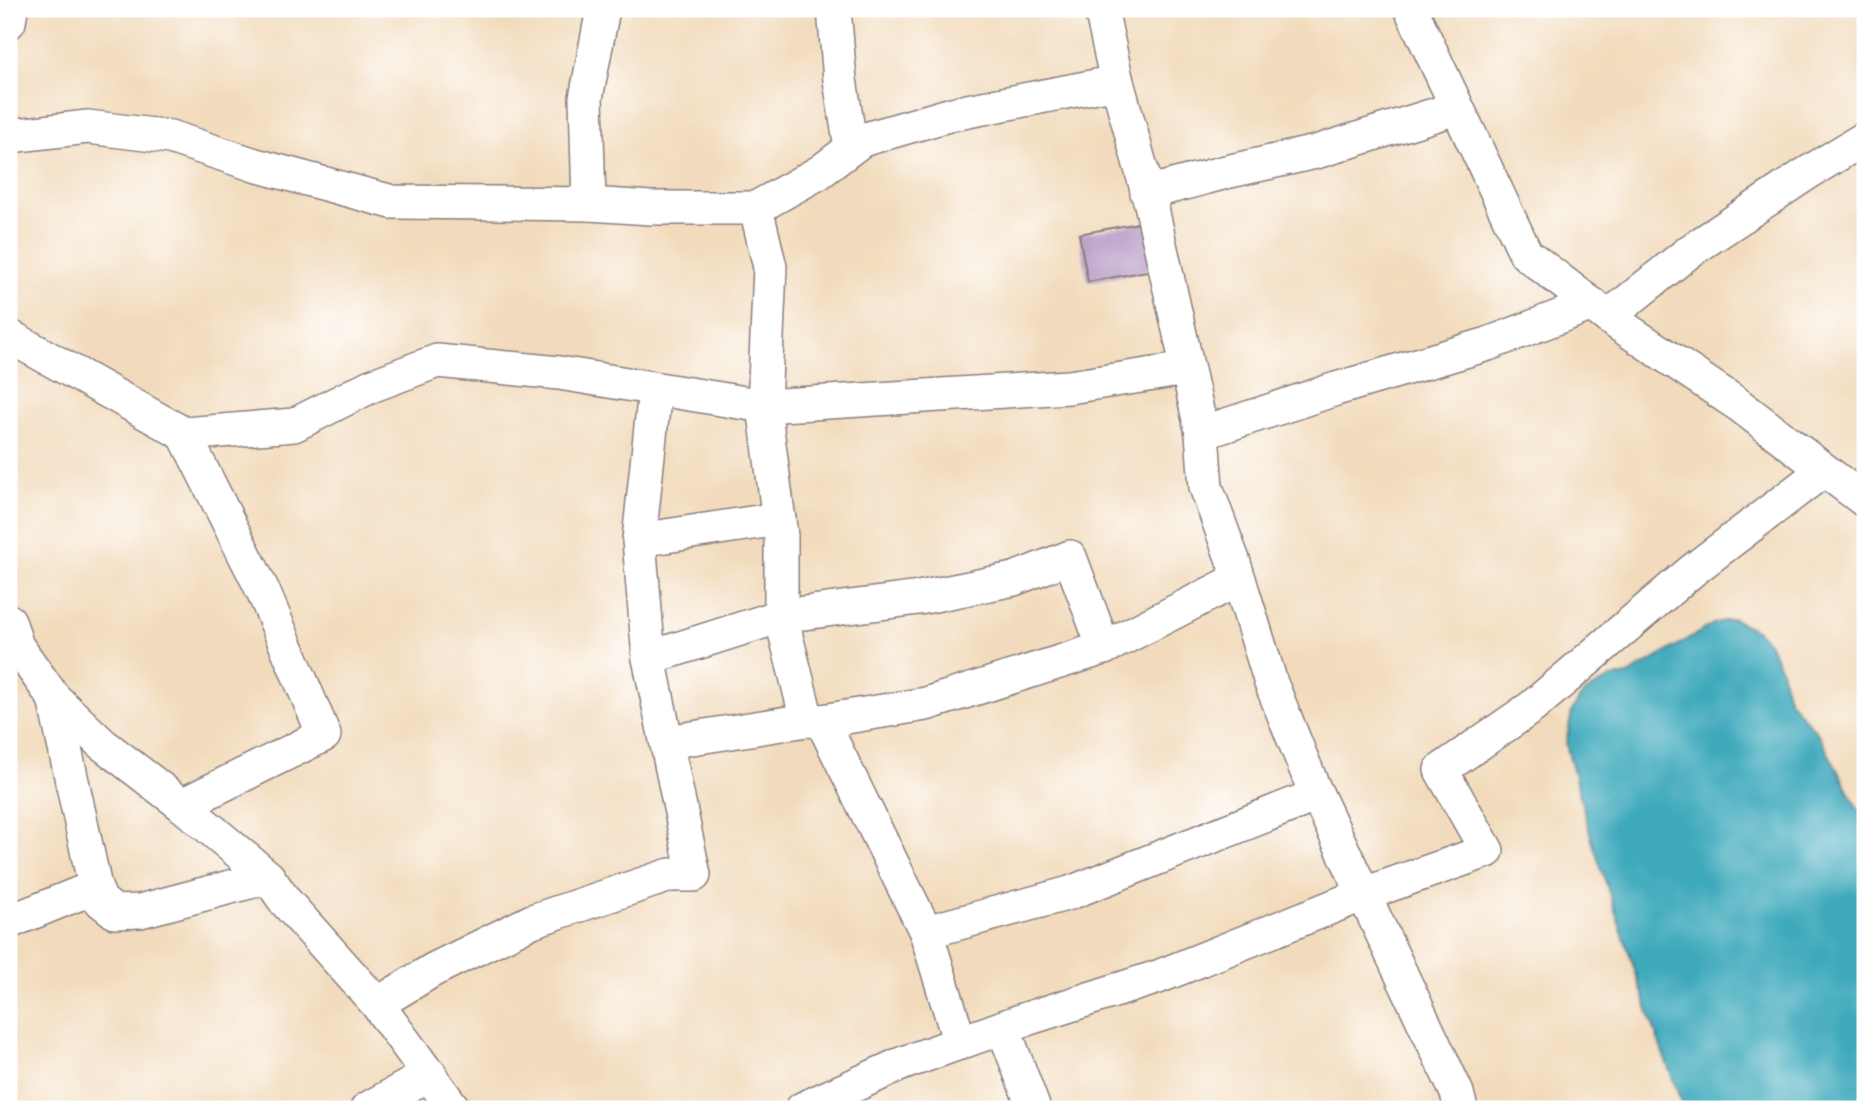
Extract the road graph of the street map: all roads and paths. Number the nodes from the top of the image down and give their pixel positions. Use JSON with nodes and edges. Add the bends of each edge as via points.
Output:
{"nodes":[{"id":1,"x":11,"y":9,"type":"edge"},
{"id":2,"x":603,"y":9,"type":"edge"},
{"id":3,"x":834,"y":9,"type":"edge"},
{"id":4,"x":1101,"y":9,"type":"edge"},
{"id":5,"x":1411,"y":9,"type":"edge"},
{"id":6,"x":9,"y":22,"type":"edge"},
{"id":7,"x":1117,"y":82,"type":"junction"},
{"id":8,"x":1456,"y":108,"type":"junction"},
{"id":9,"x":9,"y":136,"type":"edge"},
{"id":10,"x":1865,"y":138,"type":"edge"},
{"id":11,"x":851,"y":148,"type":"junction"},
{"id":12,"x":1147,"y":193,"type":"junction"},
{"id":13,"x":589,"y":204,"type":"junction"},
{"id":14,"x":756,"y":208,"type":"junction"},
{"id":15,"x":1600,"y":311,"type":"junction"},
{"id":16,"x":9,"y":336,"type":"edge"},
{"id":17,"x":1187,"y":369,"type":"junction"},
{"id":18,"x":655,"y":389,"type":"junction"},
{"id":19,"x":764,"y":406,"type":"junction"},
{"id":20,"x":1202,"y":433,"type":"junction"},
{"id":21,"x":184,"y":435,"type":"junction"},
{"id":22,"x":1824,"y":470,"type":"junction"},
{"id":23,"x":1865,"y":501,"type":"edge"},
{"id":24,"x":779,"y":519,"type":"junction"},
{"id":25,"x":639,"y":540,"type":"junction"},
{"id":26,"x":1239,"y":579,"type":"junction"},
{"id":27,"x":781,"y":616,"type":"junction"},
{"id":28,"x":12,"y":640,"type":"edge"},
{"id":29,"x":1104,"y":648,"type":"junction"},
{"id":30,"x":649,"y":658,"type":"junction"},
{"id":31,"x":54,"y":698,"type":"junction"},
{"id":32,"x":815,"y":720,"type":"junction"},
{"id":33,"x":667,"y":742,"type":"junction"},
{"id":34,"x":1318,"y":795,"type":"junction"},
{"id":35,"x":182,"y":805,"type":"junction"},
{"id":36,"x":268,"y":877,"type":"junction"},
{"id":37,"x":94,"y":887,"type":"junction"},
{"id":38,"x":1364,"y":894,"type":"junction"},
{"id":39,"x":9,"y":922,"type":"edge"},
{"id":40,"x":926,"y":932,"type":"junction"},
{"id":41,"x":377,"y":1004,"type":"junction"},
{"id":42,"x":1003,"y":1027,"type":"junction"},
{"id":43,"x":960,"y":1043,"type":"junction"},
{"id":44,"x":430,"y":1074,"type":"junction"},
{"id":45,"x":367,"y":1109,"type":"edge"},
{"id":46,"x":454,"y":1109,"type":"edge"},
{"id":47,"x":802,"y":1109,"type":"edge"},
{"id":48,"x":1034,"y":1109,"type":"edge"},
{"id":49,"x":1461,"y":1109,"type":"edge"}],
"edges":[{"from":1,"to":6,"type":"street"},
{"from":2,"to":13,"type":"street","via":[[586,98]]},
{"from":3,"to":11,"type":"street"},
{"from":4,"to":7,"type":"street"},
{"from":5,"to":8,"type":"street"},
{"from":7,"to":11,"type":"street","via":[[952,114],[862,140]]},
{"from":7,"to":12,"type":"street"},
{"from":8,"to":12,"type":"street","via":[[1316,152]]},
{"from":8,"to":15,"type":"street","via":[[1526,254]]},
{"from":9,"to":13,"type":"street","via":[[88,127],[170,137],[392,202]]},
{"from":10,"to":15,"type":"street"},
{"from":11,"to":14,"type":"street","via":[[820,172]]},
{"from":12,"to":17,"type":"street"},
{"from":13,"to":14,"type":"street"},
{"from":14,"to":19,"type":"street","via":[[770,267]]},
{"from":15,"to":20,"type":"street"},
{"from":15,"to":22,"type":"street","via":[[1739,405]]},
{"from":16,"to":21,"type":"street"},
{"from":17,"to":19,"type":"street","via":[[1069,387]]},
{"from":17,"to":20,"type":"street"},
{"from":18,"to":19,"type":"street"},
{"from":18,"to":21,"type":"street","via":[[437,360],[371,386],[294,425]]},
{"from":18,"to":25,"type":"street"},
{"from":19,"to":24,"type":"street"},
{"from":20,"to":26,"type":"street","via":[[1206,487]]},
{"from":21,"to":35,"type":"street","via":[[263,591],[324,735]]},
{"from":22,"to":23,"type":"street"},
{"from":22,"to":38,"type":"street","via":[[1693,570],[1532,707],[1441,770],[1487,851]]},
{"from":24,"to":25,"type":"street"},
{"from":24,"to":27,"type":"street"},
{"from":25,"to":30,"type":"street"},
{"from":26,"to":29,"type":"street"},
{"from":26,"to":34,"type":"street","via":[[1272,683]]},
{"from":27,"to":29,"type":"street","via":[[919,598],[1014,579],[1070,557]]},
{"from":27,"to":30,"type":"street"},
{"from":27,"to":32,"type":"street"},
{"from":28,"to":31,"type":"street"},
{"from":29,"to":32,"type":"street","via":[[926,704]]},
{"from":30,"to":33,"type":"street"},
{"from":31,"to":35,"type":"street","via":[[101,743]]},
{"from":31,"to":37,"type":"street"},
{"from":32,"to":33,"type":"street"},
{"from":32,"to":40,"type":"street"},
{"from":33,"to":41,"type":"street","via":[[694,875],[670,875],[532,921],[433,970]]},
{"from":34,"to":38,"type":"street"},
{"from":34,"to":40,"type":"street","via":[[1070,893]]},
{"from":35,"to":36,"type":"street"},
{"from":36,"to":37,"type":"street","via":[[140,911],[115,912],[101,901]]},
{"from":36,"to":41,"type":"street"},
{"from":37,"to":39,"type":"street"},
{"from":38,"to":42,"type":"street","via":[[1158,977]]},
{"from":38,"to":49,"type":"street"},
{"from":40,"to":43,"type":"street"},
{"from":41,"to":44,"type":"street"},
{"from":42,"to":43,"type":"street"},
{"from":42,"to":48,"type":"street"},
{"from":43,"to":47,"type":"street"},
{"from":44,"to":45,"type":"street"},
{"from":44,"to":46,"type":"street"}]}
